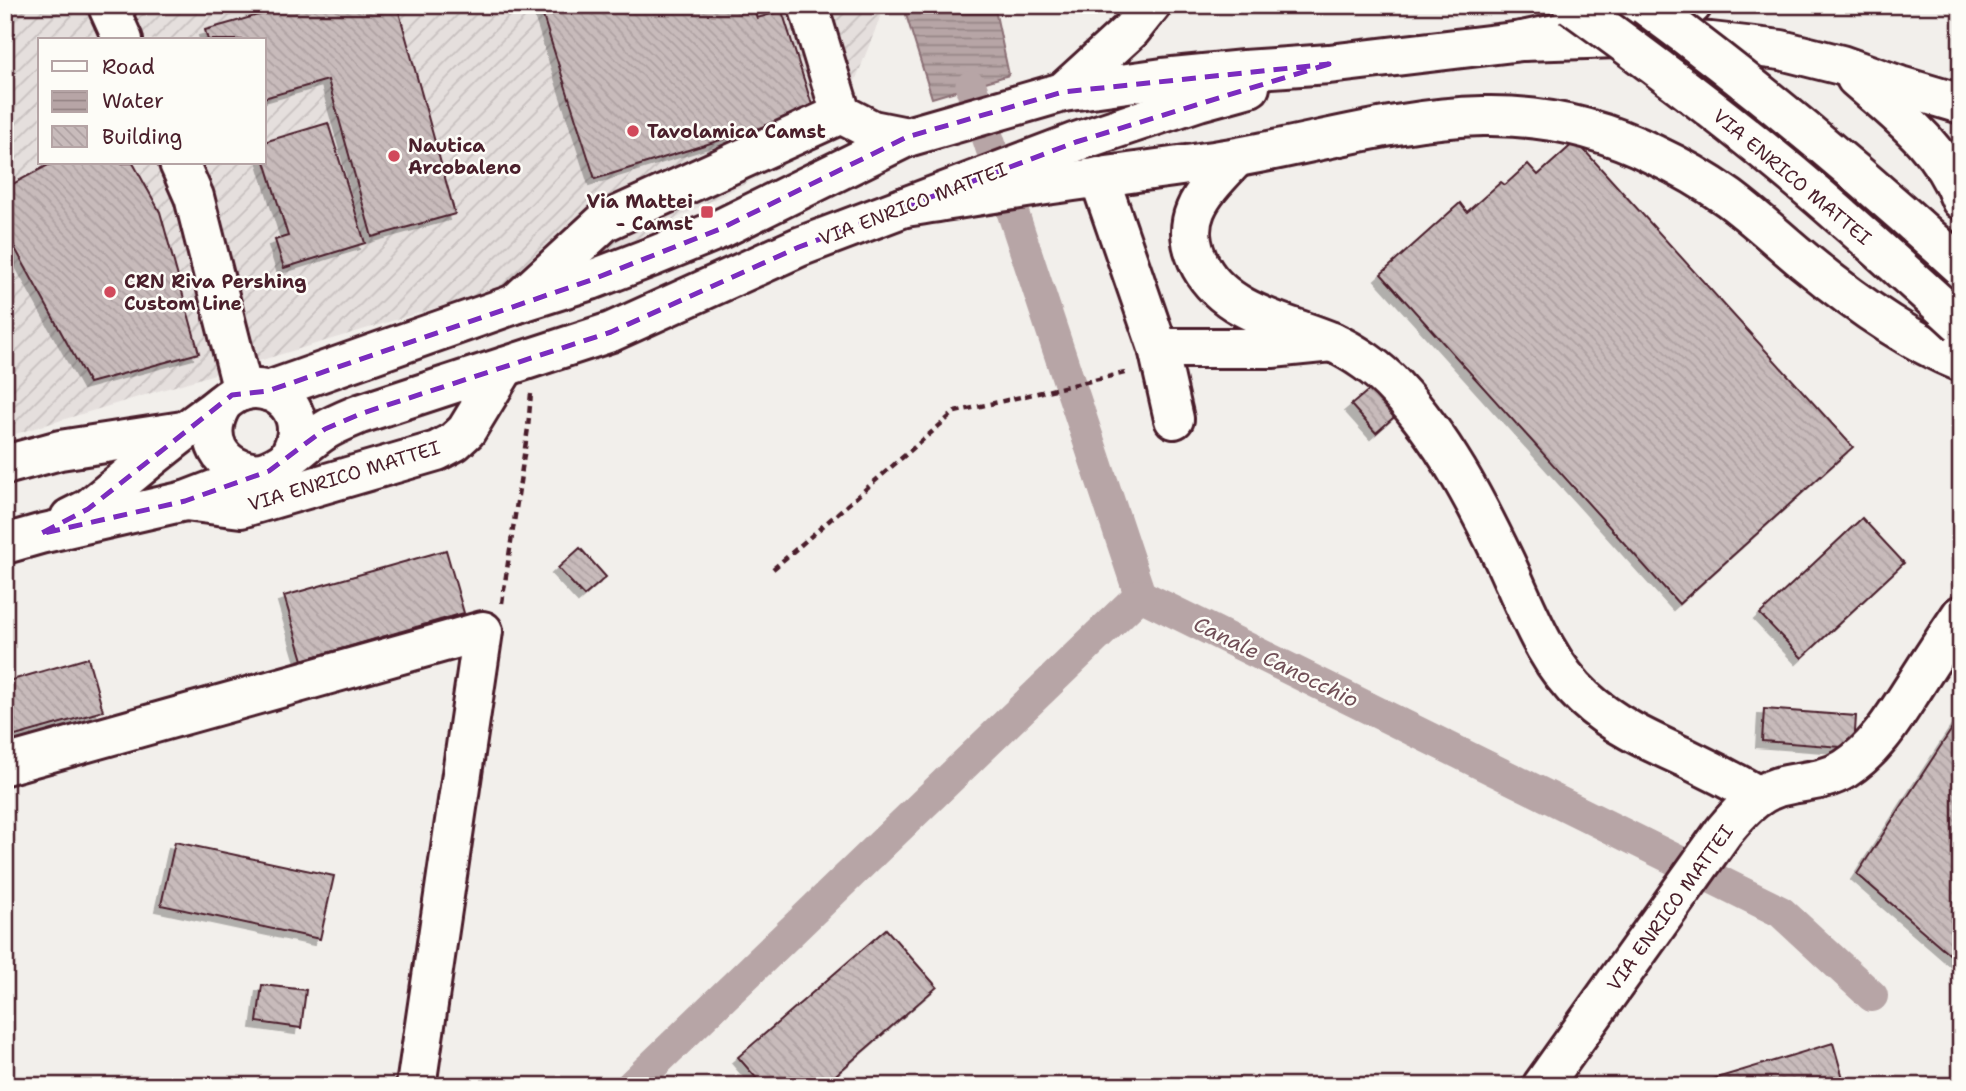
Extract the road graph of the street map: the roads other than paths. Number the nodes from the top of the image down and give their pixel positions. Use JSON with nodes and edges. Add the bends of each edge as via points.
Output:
{"nodes":[{"id":1,"x":117,"y":5,"type":"edge"},
{"id":2,"x":808,"y":5,"type":"edge"},
{"id":3,"x":1151,"y":5,"type":"edge"},
{"id":4,"x":1572,"y":5,"type":"edge"},
{"id":5,"x":1646,"y":5,"type":"edge"},
{"id":6,"x":1692,"y":5,"type":"edge"},
{"id":7,"x":122,"y":38,"type":"edge"},
{"id":8,"x":1522,"y":41,"type":"junction"},
{"id":9,"x":1329,"y":64,"type":"junction"},
{"id":10,"x":1841,"y":65,"type":"junction"},
{"id":11,"x":1063,"y":92,"type":"junction"},
{"id":12,"x":1961,"y":104,"type":"edge"},
{"id":13,"x":841,"y":114,"type":"junction"},
{"id":14,"x":907,"y":137,"type":"junction"},
{"id":15,"x":1236,"y":158,"type":"junction"},
{"id":16,"x":179,"y":164,"type":"edge"},
{"id":17,"x":1093,"y":178,"type":"junction"},
{"id":18,"x":1961,"y":200,"type":"edge"},
{"id":19,"x":905,"y":207,"type":"junction"},
{"id":20,"x":1961,"y":266,"type":"edge"},
{"id":21,"x":515,"y":304,"type":"junction"},
{"id":22,"x":1961,"y":324,"type":"edge"},
{"id":23,"x":1332,"y":342,"type":"junction"},
{"id":24,"x":1158,"y":348,"type":"junction"},
{"id":25,"x":1961,"y":362,"type":"edge"},
{"id":26,"x":505,"y":367,"type":"junction"},
{"id":27,"x":245,"y":395,"type":"junction"},
{"id":28,"x":1174,"y":419,"type":"dead end"},
{"id":29,"x":184,"y":431,"type":"junction"},
{"id":30,"x":5,"y":465,"type":"edge"},
{"id":31,"x":273,"y":465,"type":"junction"},
{"id":32,"x":185,"y":501,"type":"junction"},
{"id":33,"x":23,"y":539,"type":"edge"},
{"id":34,"x":1961,"y":615,"type":"edge"},
{"id":35,"x":5,"y":765,"type":"edge"},
{"id":36,"x":1759,"y":796,"type":"junction"},
{"id":37,"x":416,"y":1086,"type":"edge"},
{"id":38,"x":1542,"y":1086,"type":"edge"}],
"edges":[{"from":1,"to":7,"type":"main road","via":[[109,9]]},
{"from":2,"to":13,"type":"main road"},
{"from":3,"to":11,"type":"main road"},
{"from":4,"to":22,"type":"main road","name":"VIA ENRICO MATTEI","bridge":true,"via":[[1781,165]]},
{"from":5,"to":20,"type":"main road","bridge":true,"via":[[1814,138]]},
{"from":6,"to":8,"type":"main road"},
{"from":8,"to":9,"type":"main road","name":"VIA ENRICO MATTEI"},
{"from":8,"to":10,"type":"main road","name":"VIA ENRICO MATTEI","via":[[1619,38],[1711,42],[1781,50]]},
{"from":9,"to":11,"type":"main road","name":"VIA ENRICO MATTEI","via":[[1207,73]]},
{"from":9,"to":19,"type":"main road","name":"VIA ENRICO MATTEI","via":[[1076,142]]},
{"from":10,"to":12,"type":"main road","name":"VIA ENRICO MATTEI"},
{"from":10,"to":18,"type":"main road","name":"VIA ENRICO MATTEI","via":[[1931,148]]},
{"from":11,"to":14,"type":"main road","name":"VIA ENRICO MATTEI"},
{"from":13,"to":14,"type":"main road","name":"VIA ENRICO MATTEI","via":[[872,130]]},
{"from":13,"to":21,"type":"main road","via":[[604,222]]},
{"from":14,"to":21,"type":"main road","name":"VIA ENRICO MATTEI","via":[[720,229],[591,281]]},
{"from":15,"to":17,"type":"main road"},
{"from":15,"to":23,"type":"main road","via":[[1196,205],[1191,233],[1202,268],[1220,290],[1254,313]]},
{"from":15,"to":25,"type":"main road","via":[[1458,116],[1550,120],[1605,134],[1696,176],[1859,302],[1933,350]]},
{"from":16,"to":27,"type":"main road","name":"VIA ENRICO MATTEI","via":[[194,197]]},
{"from":17,"to":19,"type":"main road"},
{"from":17,"to":24,"type":"main road"},
{"from":19,"to":26,"type":"main road","name":"VIA ENRICO MATTEI","via":[[800,247],[611,332]]},
{"from":21,"to":27,"type":"main road","name":"VIA ENRICO MATTEI"},
{"from":23,"to":24,"type":"main road","via":[[1272,348]]},
{"from":23,"to":36,"type":"main road","via":[[1395,386],[1430,431],[1478,506],[1551,657],[1572,686],[1627,729]]},
{"from":24,"to":28,"type":"main road"},
{"from":26,"to":31,"type":"main road","name":"VIA ENRICO MATTEI","via":[[360,414],[325,429]]},
{"from":26,"to":32,"type":"main road","name":"VIA ENRICO MATTEI","via":[[466,431],[437,451],[242,508]]},
{"from":27,"to":29,"type":"main road","name":"VIA ENRICO MATTEI"},
{"from":27,"to":31,"type":"main road","name":"VIA ENRICO MATTEI","via":[[279,396],[295,415],[294,448]]},
{"from":27,"to":31,"type":"main road","name":"VIA ENRICO MATTEI","via":[[216,415],[213,426],[218,450],[225,460],[246,472]]},
{"from":29,"to":30,"type":"main road","name":"VIA ENRICO MATTEI","via":[[60,450]]},
{"from":29,"to":33,"type":"main road","name":"VIA ENRICO MATTEI","via":[[88,509]]},
{"from":31,"to":32,"type":"main road","name":"VIA ENRICO MATTEI"},
{"from":32,"to":33,"type":"main road","name":"VIA ENRICO MATTEI"},
{"from":34,"to":36,"type":"main road","name":"VIA ENRICO MATTEI","via":[[1887,728],[1863,755],[1820,780]]},
{"from":35,"to":37,"type":"main road","via":[[483,631]]},
{"from":36,"to":38,"type":"main road","name":"VIA ENRICO MATTEI","via":[[1724,831]]}]}
